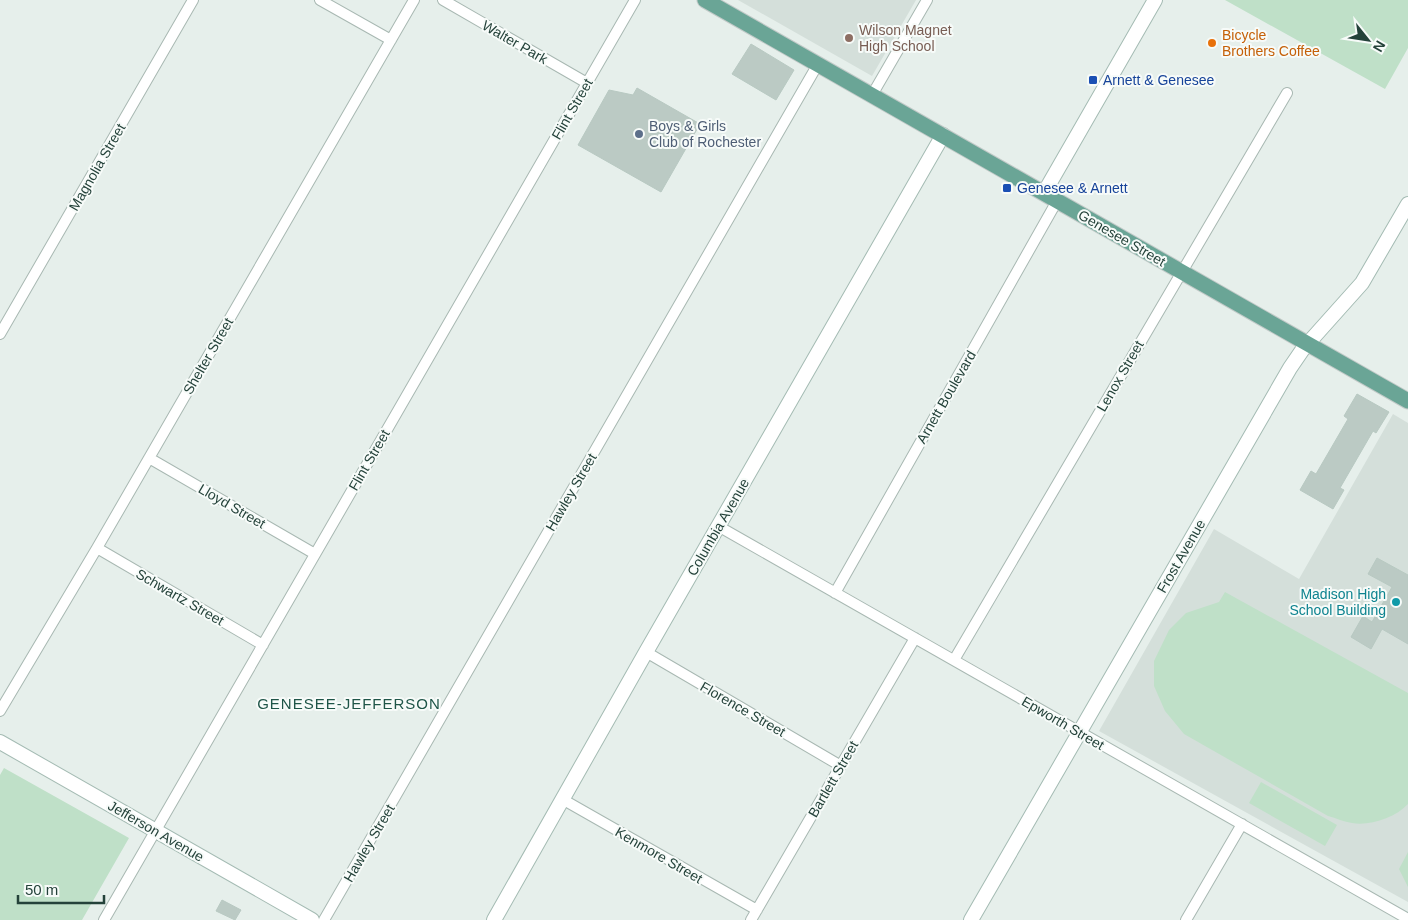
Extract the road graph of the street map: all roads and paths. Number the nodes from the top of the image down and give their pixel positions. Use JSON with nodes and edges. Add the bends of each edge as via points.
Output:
{"nodes":[{"id":1,"x":193,"y":0,"type":"edge"},
{"id":2,"x":320,"y":0,"type":"edge"},
{"id":3,"x":414,"y":0,"type":"edge"},
{"id":4,"x":443,"y":0,"type":"edge"},
{"id":5,"x":635,"y":0,"type":"edge"},
{"id":6,"x":706,"y":0,"type":"edge"},
{"id":7,"x":927,"y":0,"type":"edge"},
{"id":8,"x":1155,"y":0,"type":"edge"},
{"id":9,"x":391,"y":40,"type":"junction"},
{"id":10,"x":818,"y":64,"type":"junction"},
{"id":11,"x":587,"y":83,"type":"junction"},
{"id":12,"x":1287,"y":92,"type":"dead end"},
{"id":13,"x":872,"y":95,"type":"junction"},
{"id":14,"x":942,"y":135,"type":"junction"},
{"id":15,"x":1044,"y":193,"type":"junction"},
{"id":16,"x":1057,"y":201,"type":"junction"},
{"id":17,"x":1408,"y":204,"type":"edge"},
{"id":18,"x":1182,"y":272,"type":"junction"},
{"id":19,"x":0,"y":334,"type":"edge"},
{"id":20,"x":1308,"y":344,"type":"junction"},
{"id":21,"x":1408,"y":401,"type":"edge"},
{"id":22,"x":149,"y":458,"type":"junction"},
{"id":23,"x":718,"y":526,"type":"junction"},
{"id":24,"x":97,"y":548,"type":"junction"},
{"id":25,"x":315,"y":554,"type":"junction"},
{"id":26,"x":835,"y":593,"type":"junction"},
{"id":27,"x":915,"y":638,"type":"junction"},
{"id":28,"x":263,"y":645,"type":"junction"},
{"id":29,"x":646,"y":652,"type":"junction"},
{"id":30,"x":954,"y":660,"type":"junction"},
{"id":31,"x":0,"y":711,"type":"edge"},
{"id":32,"x":1080,"y":732,"type":"junction"},
{"id":33,"x":0,"y":742,"type":"edge"},
{"id":34,"x":841,"y":766,"type":"junction"},
{"id":35,"x":562,"y":800,"type":"junction"},
{"id":36,"x":1242,"y":824,"type":"junction"},
{"id":37,"x":156,"y":831,"type":"junction"},
{"id":38,"x":756,"y":910,"type":"junction"},
{"id":39,"x":1408,"y":919,"type":"edge"},
{"id":40,"x":104,"y":920,"type":"edge"},
{"id":41,"x":312,"y":920,"type":"edge"},
{"id":42,"x":324,"y":920,"type":"edge"},
{"id":43,"x":494,"y":920,"type":"edge"},
{"id":44,"x":751,"y":920,"type":"edge"},
{"id":45,"x":971,"y":920,"type":"edge"},
{"id":46,"x":1186,"y":920,"type":"edge"}],
"edges":[{"from":1,"to":19,"type":"street","name":"Magnolia Street"},
{"from":2,"to":9,"type":"street"},
{"from":3,"to":9,"type":"street","name":"Shelter Street"},
{"from":4,"to":11,"type":"street","name":"Walter Park"},
{"from":5,"to":11,"type":"street","name":"Flint Street"},
{"from":6,"to":10,"type":"main road","name":"Genesee Street"},
{"from":7,"to":13,"type":"street"},
{"from":8,"to":15,"type":"street"},
{"from":9,"to":22,"type":"street","name":"Shelter Street"},
{"from":10,"to":13,"type":"main road","name":"Genesee Street"},
{"from":10,"to":42,"type":"street","name":"Hawley Street"},
{"from":11,"to":25,"type":"street","name":"Flint Street"},
{"from":12,"to":18,"type":"street","name":"Lenox Street"},
{"from":13,"to":14,"type":"main road","name":"Genesee Street"},
{"from":14,"to":15,"type":"main road","name":"Genesee Street"},
{"from":14,"to":23,"type":"street","name":"Columbia Avenue"},
{"from":15,"to":16,"type":"main road","name":"Genesee Street"},
{"from":16,"to":18,"type":"main road","name":"Genesee Street"},
{"from":16,"to":26,"type":"street","name":"Arnett Boulevard"},
{"from":17,"to":20,"type":"street","name":"Frost Avenue","via":[[1362,283]]},
{"from":18,"to":20,"type":"main road","name":"Genesee Street"},
{"from":18,"to":30,"type":"street","name":"Lenox Street"},
{"from":20,"to":21,"type":"main road","name":"Genesee Street"},
{"from":20,"to":32,"type":"street","name":"Frost Avenue","via":[[1290,368]]},
{"from":22,"to":24,"type":"street","name":"Shelter Street"},
{"from":22,"to":25,"type":"street","name":"Lloyd Street"},
{"from":23,"to":26,"type":"street","name":"Epworth Street"},
{"from":23,"to":29,"type":"street","name":"Columbia Avenue"},
{"from":24,"to":28,"type":"street","name":"Schwartz Street"},
{"from":24,"to":31,"type":"street","name":"Shelter Street"},
{"from":25,"to":28,"type":"street","name":"Flint Street"},
{"from":26,"to":27,"type":"street","name":"Epworth Street"},
{"from":27,"to":30,"type":"street","name":"Epworth Street"},
{"from":27,"to":34,"type":"street","name":"Bartlett Street"},
{"from":28,"to":37,"type":"street","name":"Flint Street"},
{"from":29,"to":34,"type":"street","name":"Florence Street"},
{"from":29,"to":35,"type":"street","name":"Columbia Avenue"},
{"from":30,"to":32,"type":"street","name":"Epworth Street"},
{"from":32,"to":36,"type":"street","name":"Epworth Street"},
{"from":32,"to":45,"type":"street","name":"Frost Avenue"},
{"from":33,"to":37,"type":"street","name":"Jefferson Avenue"},
{"from":34,"to":38,"type":"street","name":"Bartlett Street"},
{"from":35,"to":38,"type":"street","name":"Kenmore Street"},
{"from":35,"to":43,"type":"street","name":"Columbia Avenue"},
{"from":36,"to":39,"type":"street","name":"Epworth Street"},
{"from":36,"to":46,"type":"street"},
{"from":37,"to":40,"type":"street","name":"Flint Street"},
{"from":37,"to":41,"type":"street","name":"Jefferson Avenue"},
{"from":38,"to":44,"type":"street","name":"Bartlett Street"}]}
